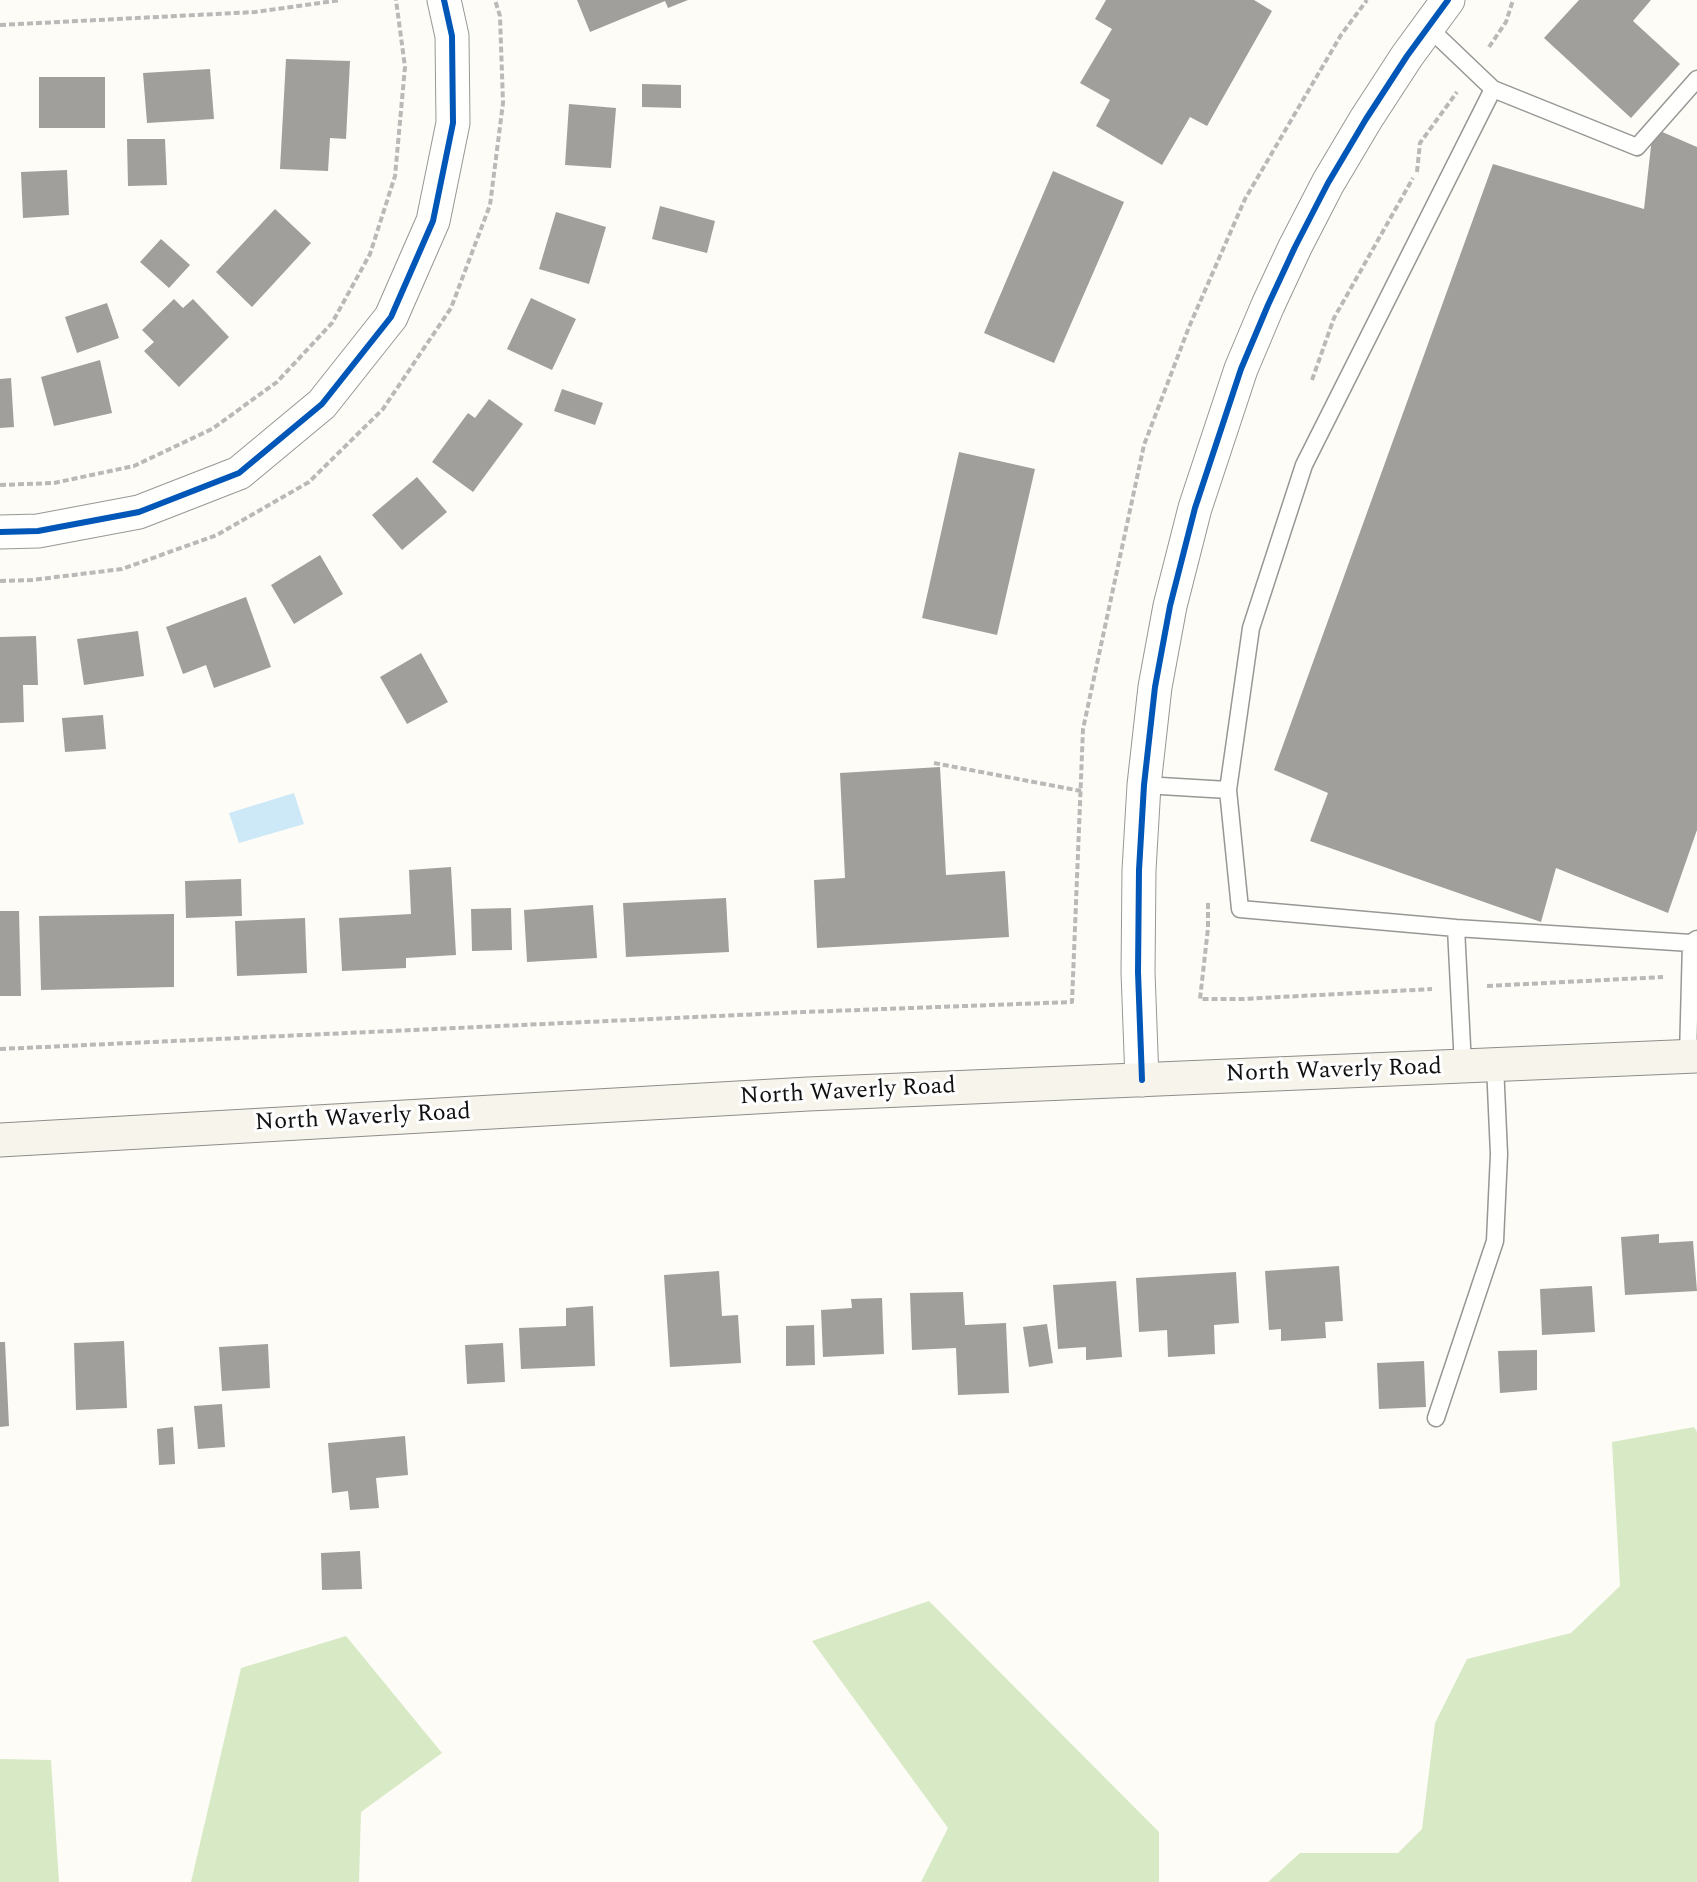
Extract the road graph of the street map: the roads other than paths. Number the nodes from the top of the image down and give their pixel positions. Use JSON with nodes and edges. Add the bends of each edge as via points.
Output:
{"nodes":[{"id":1,"x":444,"y":0,"type":"edge"},
{"id":2,"x":1448,"y":0,"type":"edge"},
{"id":3,"x":1428,"y":27,"type":"junction"},
{"id":4,"x":1697,"y":79,"type":"edge"},
{"id":5,"x":1493,"y":89,"type":"junction"},
{"id":6,"x":0,"y":532,"type":"edge"},
{"id":7,"x":1144,"y":785,"type":"junction"},
{"id":8,"x":1228,"y":790,"type":"junction"},
{"id":9,"x":1456,"y":928,"type":"junction"},
{"id":10,"x":1694,"y":941,"type":"edge"},
{"id":11,"x":1693,"y":1057,"type":"edge"},
{"id":12,"x":1495,"y":1065,"type":"junction"},
{"id":13,"x":1463,"y":1066,"type":"junction"},
{"id":14,"x":1142,"y":1080,"type":"junction"},
{"id":15,"x":0,"y":1140,"type":"edge"},
{"id":16,"x":1436,"y":1418,"type":"dead end"}],
"edges":[{"from":1,"to":6,"type":"street","via":[[452,36],[453,123],[433,221],[391,317],[322,404],[239,473],[139,512],[38,531]]},
{"from":2,"to":3,"type":"street"},
{"from":3,"to":5,"type":"lane"},
{"from":3,"to":7,"type":"street","via":[[1328,183],[1281,276],[1242,369],[1204,478],[1177,574],[1155,687]]},
{"from":4,"to":5,"type":"lane","via":[[1637,147]]},
{"from":5,"to":8,"type":"lane","via":[[1304,465],[1251,628]]},
{"from":7,"to":8,"type":"lane"},
{"from":7,"to":14,"type":"street","via":[[1138,941]]},
{"from":8,"to":9,"type":"lane","via":[[1240,909]]},
{"from":9,"to":10,"type":"lane"},
{"from":9,"to":13,"type":"lane"},
{"from":10,"to":11,"type":"lane","via":[[1690,976]]},
{"from":11,"to":12,"type":"main road","name":"North Waverly Road"},
{"from":12,"to":13,"type":"main road","name":"North Waverly Road"},
{"from":12,"to":16,"type":"lane","via":[[1499,1154],[1495,1241]]},
{"from":13,"to":14,"type":"main road","name":"North Waverly Road"},
{"from":14,"to":15,"type":"main road","name":"North Waverly Road","via":[[796,1095]]}]}
